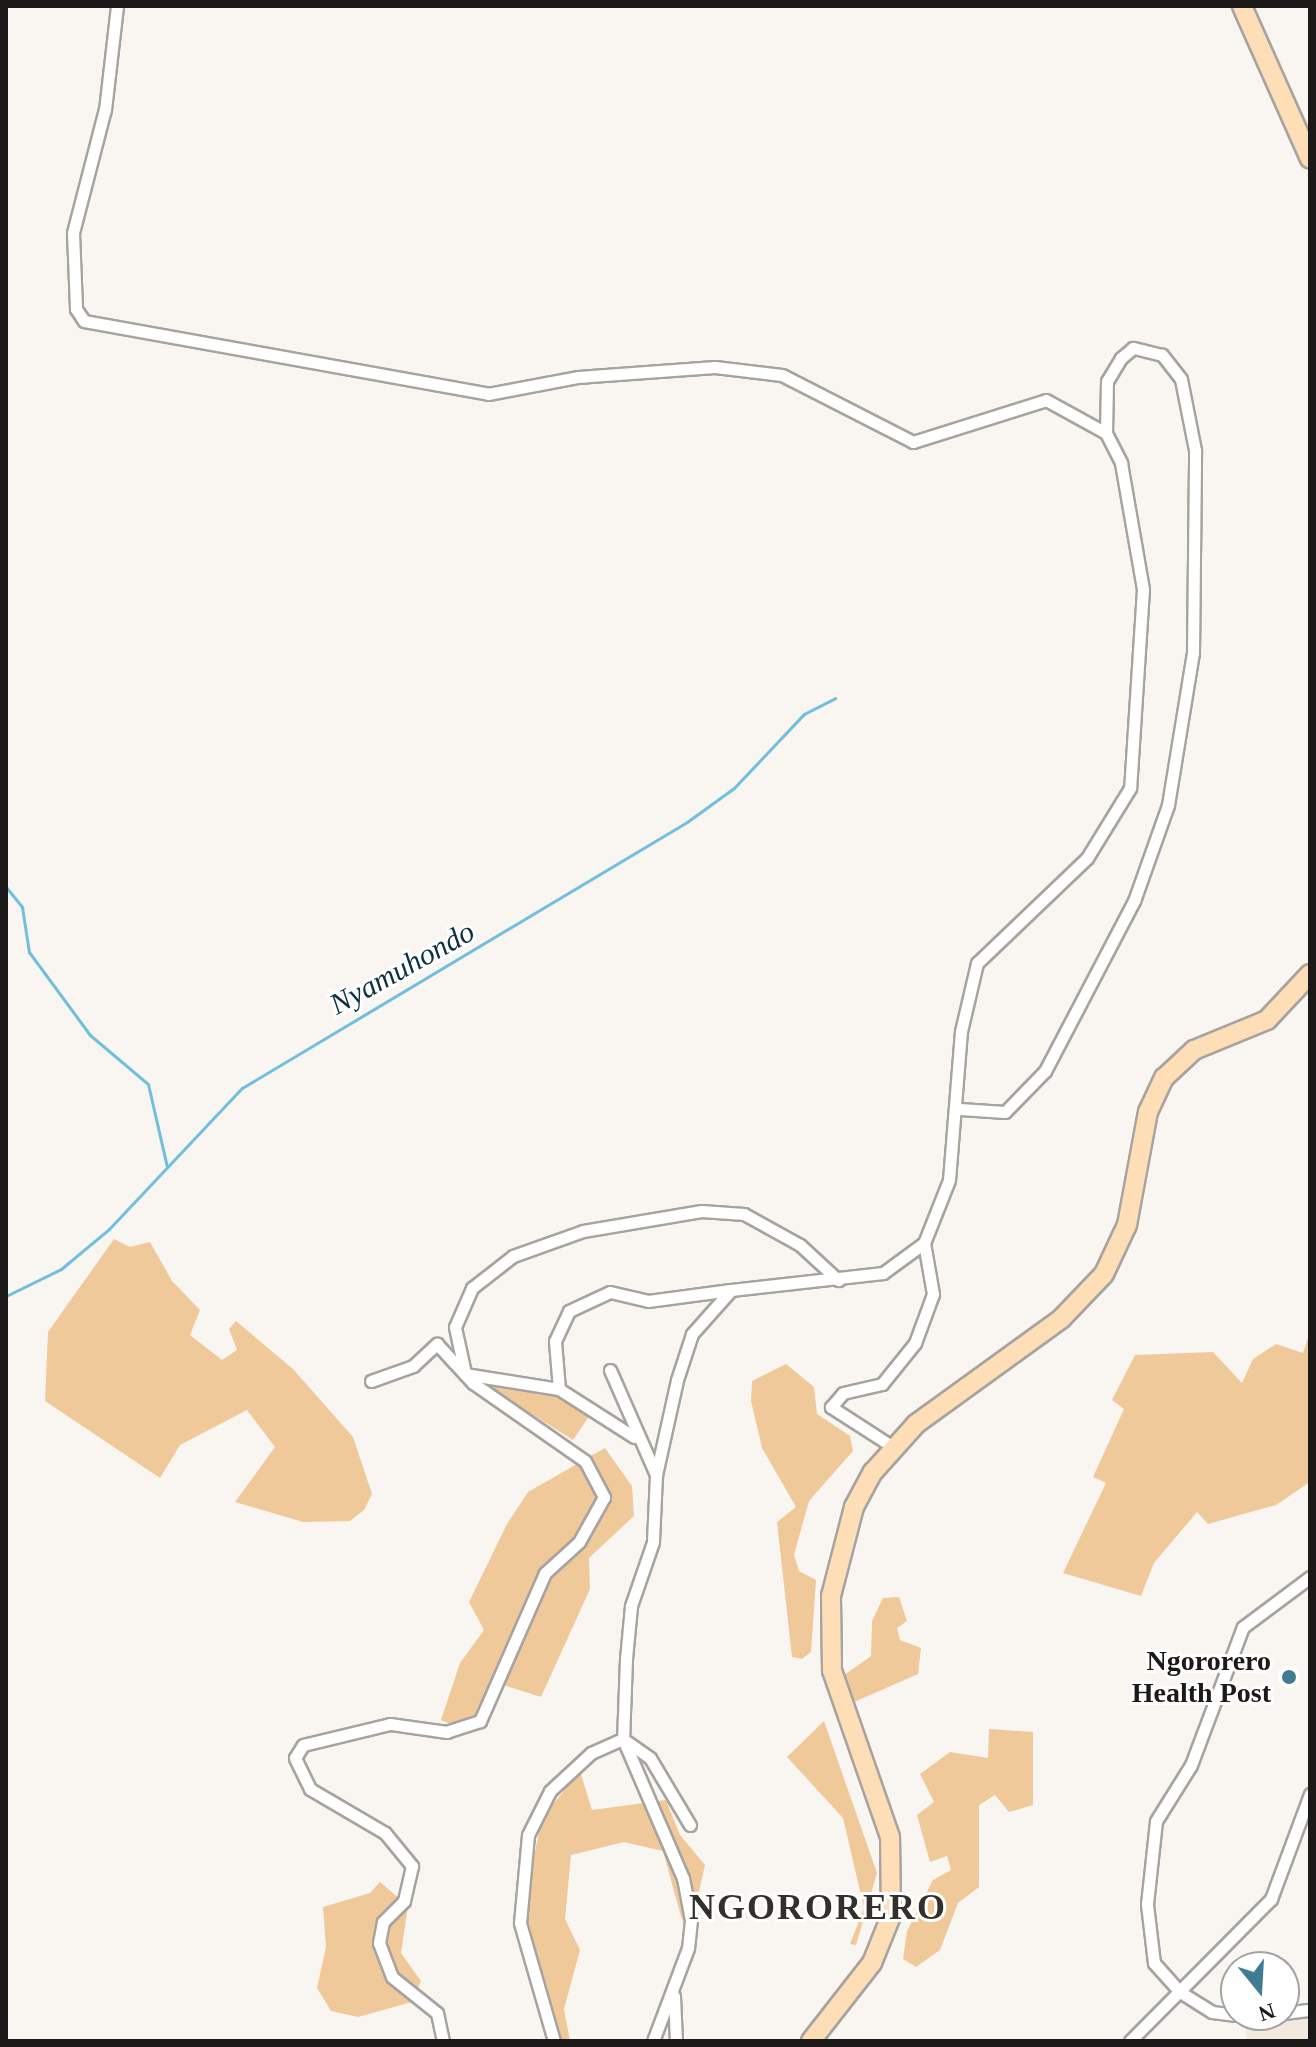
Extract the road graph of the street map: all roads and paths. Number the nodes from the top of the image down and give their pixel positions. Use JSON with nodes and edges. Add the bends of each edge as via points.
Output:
{"nodes":[{"id":1,"x":117,"y":6,"type":"edge"},
{"id":2,"x":1242,"y":6,"type":"edge"},
{"id":3,"x":1310,"y":159,"type":"edge"},
{"id":4,"x":1106,"y":433,"type":"junction"},
{"id":5,"x":1310,"y":974,"type":"edge"},
{"id":6,"x":960,"y":1109,"type":"junction"},
{"id":7,"x":924,"y":1243,"type":"junction"},
{"id":8,"x":838,"y":1280,"type":"junction"},
{"id":9,"x":731,"y":1290,"type":"junction"},
{"id":10,"x":610,"y":1370,"type":"dead end"},
{"id":11,"x":465,"y":1374,"type":"junction"},
{"id":12,"x":371,"y":1381,"type":"dead end"},
{"id":13,"x":559,"y":1389,"type":"junction"},
{"id":14,"x":634,"y":1437,"type":"junction"},
{"id":15,"x":893,"y":1447,"type":"junction"},
{"id":16,"x":656,"y":1475,"type":"junction"},
{"id":17,"x":1310,"y":1577,"type":"edge"},
{"id":18,"x":623,"y":1739,"type":"junction"},
{"id":19,"x":1310,"y":1794,"type":"edge"},
{"id":20,"x":690,"y":1825,"type":"dead end"},
{"id":21,"x":674,"y":1991,"type":"junction"},
{"id":22,"x":1181,"y":1993,"type":"junction"},
{"id":23,"x":1220,"y":2013,"type":"edge"},
{"id":24,"x":443,"y":2041,"type":"edge"},
{"id":25,"x":554,"y":2041,"type":"edge"},
{"id":26,"x":653,"y":2041,"type":"edge"},
{"id":27,"x":676,"y":2041,"type":"edge"},
{"id":28,"x":811,"y":2041,"type":"edge"},
{"id":29,"x":1130,"y":2041,"type":"edge"}],
"edges":[{"from":1,"to":4,"type":"street","via":[[105,109],[73,233],[76,309],[84,321],[488,394],[578,377],[715,367],[782,375],[913,442],[1046,400]]},
{"from":2,"to":3,"type":"main road"},
{"from":4,"to":6,"type":"street","via":[[1127,487],[1143,589],[1130,788],[1087,858],[977,963],[961,1031]]},
{"from":4,"to":6,"type":"street","via":[[1107,381],[1121,358],[1133,348],[1162,355],[1181,379],[1195,450],[1193,653],[1168,805],[1134,901],[1045,1071],[1005,1112]]},
{"from":5,"to":15,"type":"main road","via":[[1267,1020],[1194,1050],[1164,1078],[1148,1112],[1119,1248],[1083,1298]]},
{"from":6,"to":7,"type":"street","via":[[949,1180]]},
{"from":7,"to":8,"type":"street","via":[[883,1273]]},
{"from":7,"to":15,"type":"street","via":[[933,1294],[915,1343],[882,1384],[843,1393],[831,1407]]},
{"from":8,"to":9,"type":"street"},
{"from":8,"to":11,"type":"street","via":[[800,1245],[744,1214],[701,1211],[583,1231],[513,1256],[472,1288],[455,1327]]},
{"from":9,"to":13,"type":"street","via":[[648,1301],[610,1292],[569,1311],[555,1341]]},
{"from":9,"to":16,"type":"street","via":[[692,1334]]},
{"from":10,"to":14,"type":"street"},
{"from":11,"to":12,"type":"street","via":[[437,1344],[413,1366]]},
{"from":11,"to":13,"type":"street"},
{"from":11,"to":24,"type":"street","via":[[585,1461],[602,1482],[601,1511],[545,1573],[480,1721],[447,1732],[390,1724],[303,1745],[295,1758],[310,1789],[385,1833],[412,1866],[404,1901],[383,1922],[379,1943],[392,1977],[437,2013]]},
{"from":13,"to":14,"type":"street"},
{"from":14,"to":16,"type":"street"},
{"from":15,"to":28,"type":"main road","via":[[854,1507],[837,1559],[829,1628],[843,1711],[890,1837],[891,1916],[872,1963]]},
{"from":16,"to":18,"type":"street","via":[[653,1542],[631,1606]]},
{"from":17,"to":22,"type":"street","via":[[1243,1627],[1191,1765],[1156,1821],[1149,1950]]},
{"from":18,"to":20,"type":"street","via":[[650,1758]]},
{"from":18,"to":21,"type":"street","via":[[683,1878],[691,1920]]},
{"from":18,"to":25,"type":"street","via":[[591,1753],[550,1791],[528,1835],[520,1923]]},
{"from":19,"to":22,"type":"street","via":[[1271,1899]]},
{"from":21,"to":26,"type":"street"},
{"from":21,"to":27,"type":"street"},
{"from":22,"to":23,"type":"street"},
{"from":22,"to":29,"type":"street"}]}
